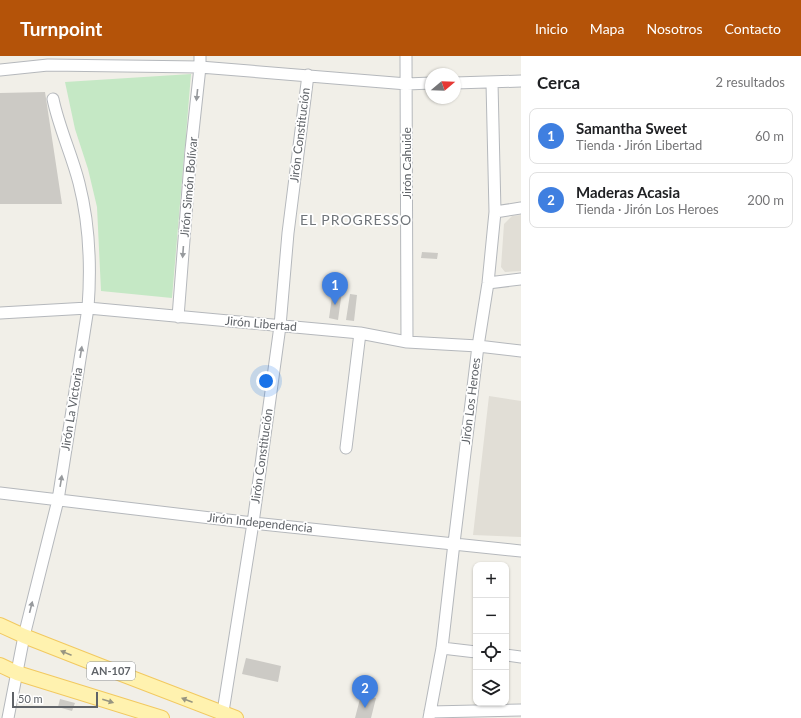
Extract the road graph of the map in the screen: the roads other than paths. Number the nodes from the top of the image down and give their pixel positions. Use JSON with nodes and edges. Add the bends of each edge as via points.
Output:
{"nodes":[{"id":1,"x":406,"y":56,"type":"edge"},
{"id":2,"x":200,"y":61,"type":"edge"},
{"id":3,"x":0,"y":70,"type":"edge"},
{"id":4,"x":308,"y":75,"type":"junction"},
{"id":5,"x":521,"y":81,"type":"edge"},
{"id":6,"x":492,"y":82,"type":"junction"},
{"id":7,"x":425,"y":83,"type":"edge"},
{"id":8,"x":461,"y":83,"type":"edge"},
{"id":9,"x":407,"y":84,"type":"junction"},
{"id":10,"x":53,"y":99,"type":"dead end"},
{"id":11,"x":521,"y":208,"type":"edge"},
{"id":12,"x":495,"y":212,"type":"junction"},
{"id":13,"x":521,"y":279,"type":"edge"},
{"id":14,"x":488,"y":283,"type":"junction"},
{"id":15,"x":88,"y":308,"type":"junction"},
{"id":16,"x":0,"y":313,"type":"edge"},
{"id":17,"x":178,"y":317,"type":"junction"},
{"id":18,"x":280,"y":326,"type":"junction"},
{"id":19,"x":360,"y":333,"type":"junction"},
{"id":20,"x":407,"y":342,"type":"junction"},
{"id":21,"x":478,"y":346,"type":"junction"},
{"id":22,"x":521,"y":351,"type":"edge"},
{"id":23,"x":346,"y":448,"type":"dead end"},
{"id":24,"x":0,"y":494,"type":"edge"},
{"id":25,"x":58,"y":500,"type":"junction"},
{"id":26,"x":253,"y":523,"type":"junction"},
{"id":27,"x":454,"y":543,"type":"junction"},
{"id":28,"x":521,"y":550,"type":"edge"},
{"id":29,"x":0,"y":625,"type":"edge"},
{"id":30,"x":24,"y":636,"type":"junction"},
{"id":31,"x":442,"y":648,"type":"junction"},
{"id":32,"x":473,"y":652,"type":"edge"},
{"id":33,"x":509,"y":656,"type":"edge"},
{"id":34,"x":521,"y":657,"type":"edge"},
{"id":35,"x":0,"y":665,"type":"edge"},
{"id":36,"x":17,"y":673,"type":"junction"},
{"id":37,"x":521,"y":710,"type":"edge"},
{"id":38,"x":430,"y":715,"type":"edge"},
{"id":39,"x":227,"y":717,"type":"edge"},
{"id":40,"x":8,"y":718,"type":"edge"},
{"id":41,"x":162,"y":718,"type":"edge"}],
"edges":[{"from":1,"to":9,"type":"street","name":"Jirón Cahuide"},
{"from":2,"to":3,"type":"street","via":[[48,65]]},
{"from":2,"to":4,"type":"street"},
{"from":2,"to":17,"type":"street","name":"Jirón Simón Bolívar","one_way":true},
{"from":4,"to":9,"type":"street"},
{"from":4,"to":18,"type":"street","name":"Jirón Constitución","via":[[288,234]]},
{"from":5,"to":6,"type":"street"},
{"from":6,"to":8,"type":"street"},
{"from":6,"to":12,"type":"street","name":"Jirón Los Heroes"},
{"from":7,"to":9,"type":"street"},
{"from":9,"to":20,"type":"street","name":"Jirón Cahuide"},
{"from":10,"to":15,"type":"street","name":"Jirón La Victoria","via":[[79,182],[84,207],[90,282]]},
{"from":11,"to":12,"type":"street"},
{"from":12,"to":14,"type":"street","name":"Jirón Los Heroes"},
{"from":13,"to":14,"type":"street"},
{"from":14,"to":21,"type":"street","name":"Jirón Los Heroes"},
{"from":15,"to":16,"type":"street","name":"Jirón Libertad"},
{"from":15,"to":17,"type":"street","name":"Jirón Libertad"},
{"from":25,"to":15,"type":"street","name":"Jirón La Victoria","one_way":true},
{"from":17,"to":18,"type":"street","name":"Jirón Libertad"},
{"from":18,"to":19,"type":"street","name":"Jirón Libertad"},
{"from":18,"to":26,"type":"street","name":"Jirón Constitución"},
{"from":19,"to":20,"type":"street","name":"Jirón Libertad"},
{"from":19,"to":23,"type":"street"},
{"from":20,"to":21,"type":"street","name":"Jirón Libertad"},
{"from":21,"to":22,"type":"street","name":"Jirón Libertad"},
{"from":21,"to":27,"type":"street","name":"Jirón Los Heroes"},
{"from":24,"to":25,"type":"street","name":"Jirón Independencia"},
{"from":25,"to":26,"type":"street","name":"Jirón Independencia"},
{"from":30,"to":25,"type":"street","name":"Jirón La Victoria","one_way":true},
{"from":26,"to":27,"type":"street","name":"Jirón Independencia"},
{"from":26,"to":39,"type":"street","name":"Jirón Constitución"},
{"from":27,"to":28,"type":"street","name":"Jirón Independencia"},
{"from":27,"to":31,"type":"street","name":"Jirón Los Heroes"},
{"from":29,"to":30,"type":"main road","number":"AN-107"},
{"from":30,"to":36,"type":"street","name":"Jirón La Victoria"},
{"from":39,"to":30,"type":"main road","number":"AN-107","one_way":true},
{"from":31,"to":32,"type":"street"},
{"from":31,"to":38,"type":"street","name":"Jirón Los Heroes"},
{"from":33,"to":34,"type":"street"},
{"from":35,"to":36,"type":"main road","number":"AN-107"},
{"from":36,"to":40,"type":"street","name":"Jirón La Victoria"},
{"from":36,"to":41,"type":"main road","number":"AN-107","one_way":true},
{"from":37,"to":38,"type":"street"}]}
